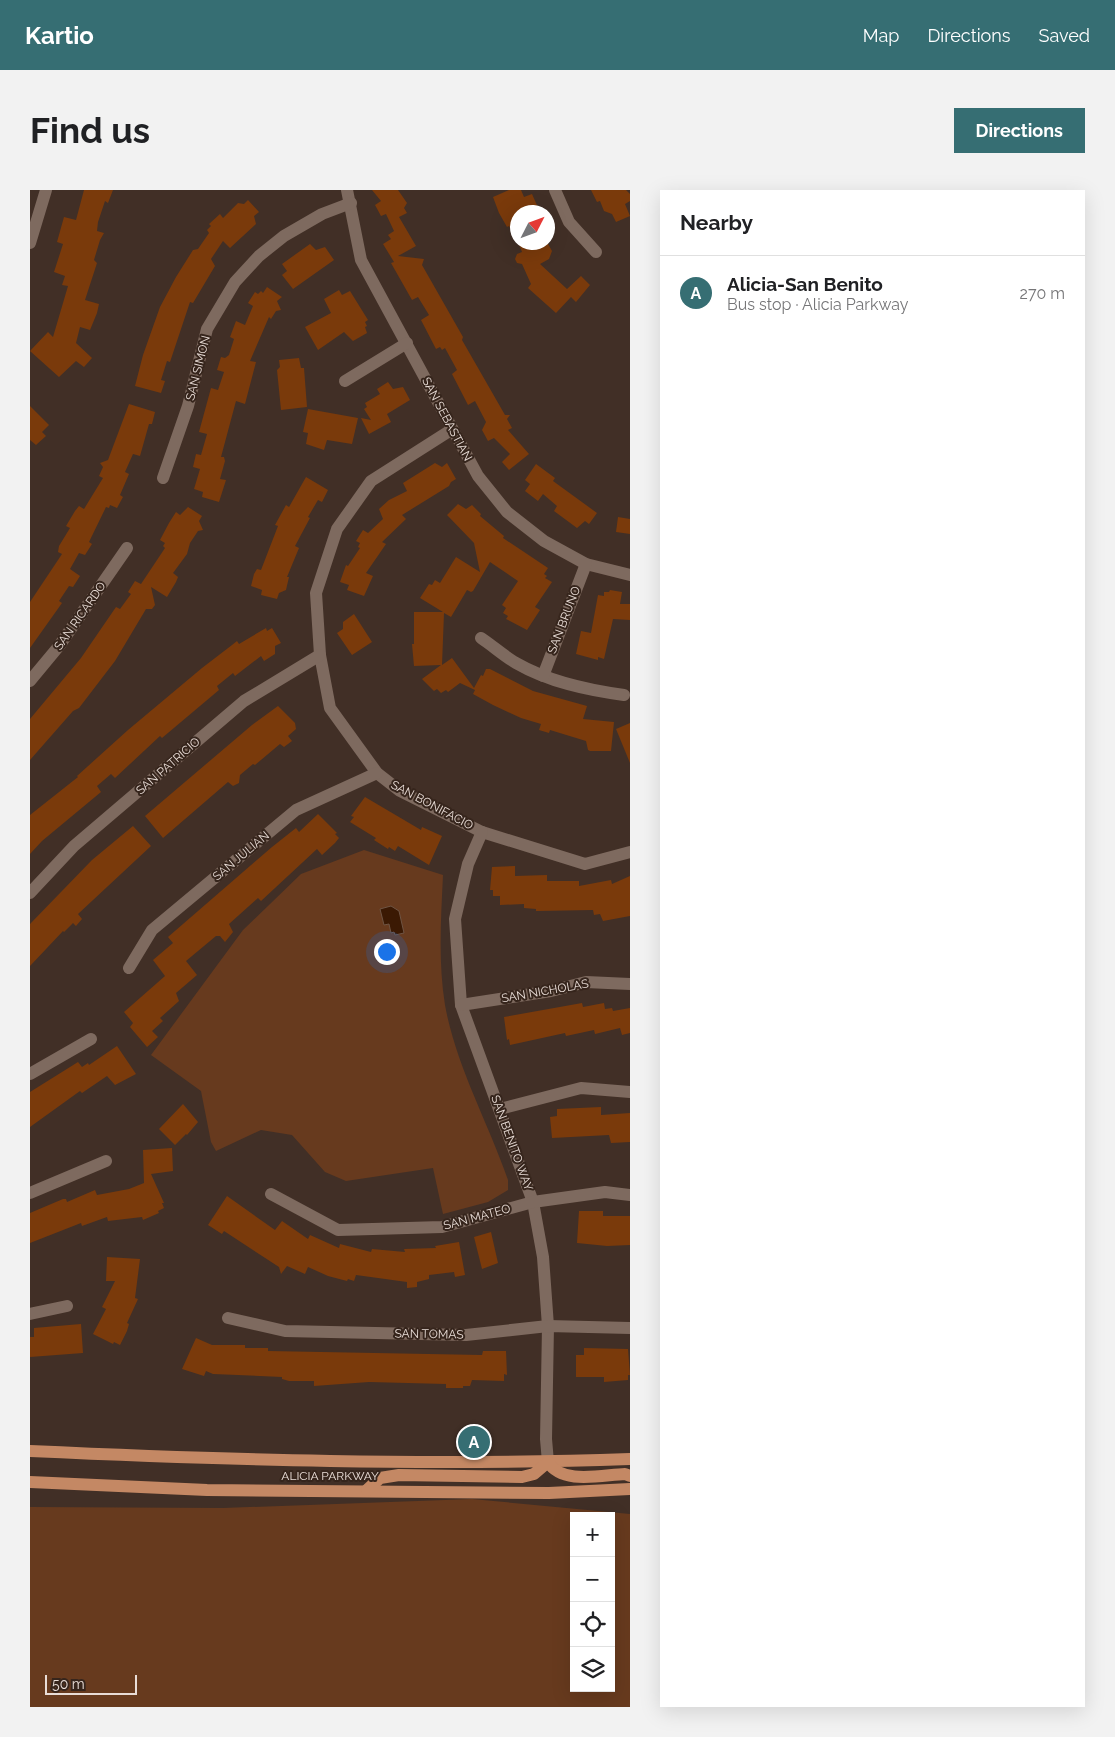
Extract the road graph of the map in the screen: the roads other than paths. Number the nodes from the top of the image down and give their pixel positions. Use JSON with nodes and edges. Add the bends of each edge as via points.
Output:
{"nodes":[{"id":1,"x":46,"y":190,"type":"edge"},
{"id":2,"x":347,"y":190,"type":"edge"},
{"id":3,"x":555,"y":190,"type":"edge"},
{"id":4,"x":351,"y":203,"type":"junction"},
{"id":5,"x":30,"y":243,"type":"edge"},
{"id":6,"x":596,"y":252,"type":"dead end"},
{"id":7,"x":407,"y":343,"type":"junction"},
{"id":8,"x":345,"y":381,"type":"dead end"},
{"id":9,"x":451,"y":430,"type":"junction"},
{"id":10,"x":163,"y":478,"type":"dead end"},
{"id":11,"x":127,"y":548,"type":"dead end"},
{"id":12,"x":586,"y":564,"type":"junction"},
{"id":13,"x":630,"y":575,"type":"edge"},
{"id":14,"x":481,"y":638,"type":"dead end"},
{"id":15,"x":320,"y":654,"type":"junction"},
{"id":16,"x":542,"y":676,"type":"junction"},
{"id":17,"x":30,"y":681,"type":"edge"},
{"id":18,"x":624,"y":696,"type":"dead end"},
{"id":19,"x":377,"y":773,"type":"junction"},
{"id":20,"x":482,"y":832,"type":"junction"},
{"id":21,"x":630,"y":852,"type":"edge"},
{"id":22,"x":30,"y":893,"type":"edge"},
{"id":23,"x":129,"y":968,"type":"dead end"},
{"id":24,"x":630,"y":984,"type":"edge"},
{"id":25,"x":461,"y":1005,"type":"junction"},
{"id":26,"x":92,"y":1039,"type":"dead end"},
{"id":27,"x":30,"y":1074,"type":"edge"},
{"id":28,"x":630,"y":1092,"type":"edge"},
{"id":29,"x":500,"y":1109,"type":"junction"},
{"id":30,"x":106,"y":1161,"type":"dead end"},
{"id":31,"x":30,"y":1193,"type":"edge"},
{"id":32,"x":271,"y":1194,"type":"dead end"},
{"id":33,"x":630,"y":1195,"type":"edge"},
{"id":34,"x":533,"y":1202,"type":"junction"},
{"id":35,"x":67,"y":1306,"type":"dead end"},
{"id":36,"x":30,"y":1314,"type":"edge"},
{"id":37,"x":228,"y":1318,"type":"dead end"},
{"id":38,"x":548,"y":1326,"type":"junction"},
{"id":39,"x":630,"y":1328,"type":"edge"},
{"id":40,"x":30,"y":1451,"type":"edge"},
{"id":41,"x":630,"y":1459,"type":"edge"},
{"id":42,"x":548,"y":1462,"type":"junction"},
{"id":43,"x":630,"y":1476,"type":"edge"},
{"id":44,"x":30,"y":1482,"type":"edge"},
{"id":45,"x":630,"y":1489,"type":"edge"},
{"id":46,"x":366,"y":1490,"type":"junction"}],
"edges":[{"from":1,"to":5,"type":"street"},
{"from":2,"to":4,"type":"street","name":"SAN SEBASTIAN"},
{"from":3,"to":6,"type":"street","via":[[569,222]]},
{"from":4,"to":7,"type":"street","name":"SAN SEBASTIAN","via":[[361,260]]},
{"from":4,"to":10,"type":"street","name":"SAN SIMON","via":[[322,214],[284,236],[259,256],[236,282],[207,329],[188,406]]},
{"from":7,"to":8,"type":"street"},
{"from":7,"to":9,"type":"street","name":"SAN SEBASTIAN"},
{"from":9,"to":12,"type":"street","name":"SAN SEBASTIAN","via":[[478,476],[507,512],[544,541]]},
{"from":9,"to":15,"type":"street","name":"SAN BONIFACIO","via":[[371,480],[337,529],[316,594]]},
{"from":11,"to":17,"type":"street","name":"SAN RICARDO","via":[[59,646]]},
{"from":12,"to":13,"type":"street","name":"SAN SEBASTIAN"},
{"from":12,"to":16,"type":"street","name":"SAN BRUNO"},
{"from":14,"to":16,"type":"street","via":[[516,663]]},
{"from":15,"to":19,"type":"street","name":"SAN BONIFACIO","via":[[330,708]]},
{"from":15,"to":22,"type":"street","name":"SAN PATRICIO","via":[[244,701],[74,846]]},
{"from":16,"to":18,"type":"street","via":[[584,690]]},
{"from":19,"to":20,"type":"street","name":"SAN BONIFACIO","via":[[400,791]]},
{"from":19,"to":23,"type":"street","name":"SAN JULIAN","via":[[296,810],[152,930]]},
{"from":20,"to":21,"type":"street","name":"SAN BONIFACIO","via":[[585,864]]},
{"from":20,"to":25,"type":"street","name":"SAN BENITO WAY","via":[[468,864],[455,919]]},
{"from":24,"to":25,"type":"street","name":"SAN NICHOLAS","via":[[586,982],[551,991]]},
{"from":25,"to":29,"type":"street","name":"SAN BENITO WAY"},
{"from":26,"to":27,"type":"street"},
{"from":28,"to":29,"type":"street","via":[[581,1088]]},
{"from":29,"to":34,"type":"street","name":"SAN BENITO WAY"},
{"from":30,"to":31,"type":"street"},
{"from":32,"to":34,"type":"street","name":"SAN MATEO","via":[[338,1230],[442,1227]]},
{"from":33,"to":34,"type":"street","name":"SAN MATEO","via":[[605,1192]]},
{"from":34,"to":38,"type":"street","name":"SAN BENITO WAY","via":[[543,1256]]},
{"from":35,"to":36,"type":"street"},
{"from":37,"to":38,"type":"street","name":"SAN TOMAS","via":[[285,1332],[466,1335]]},
{"from":38,"to":39,"type":"street","name":"SAN TOMAS"},
{"from":38,"to":42,"type":"street","name":"SAN BENITO WAY"},
{"from":40,"to":42,"type":"main road","name":"ALICIA PARKWAY","via":[[208,1459]]},
{"from":41,"to":42,"type":"main road","name":"ALICIA PARKWAY"},
{"from":42,"to":43,"type":"main road","via":[[565,1476]]},
{"from":42,"to":46,"type":"main road","via":[[534,1474],[522,1477],[399,1475],[380,1478]]},
{"from":44,"to":46,"type":"main road","name":"ALICIA PARKWAY","via":[[208,1490]]},
{"from":45,"to":46,"type":"main road","name":"ALICIA PARKWAY","via":[[549,1493]]}]}
